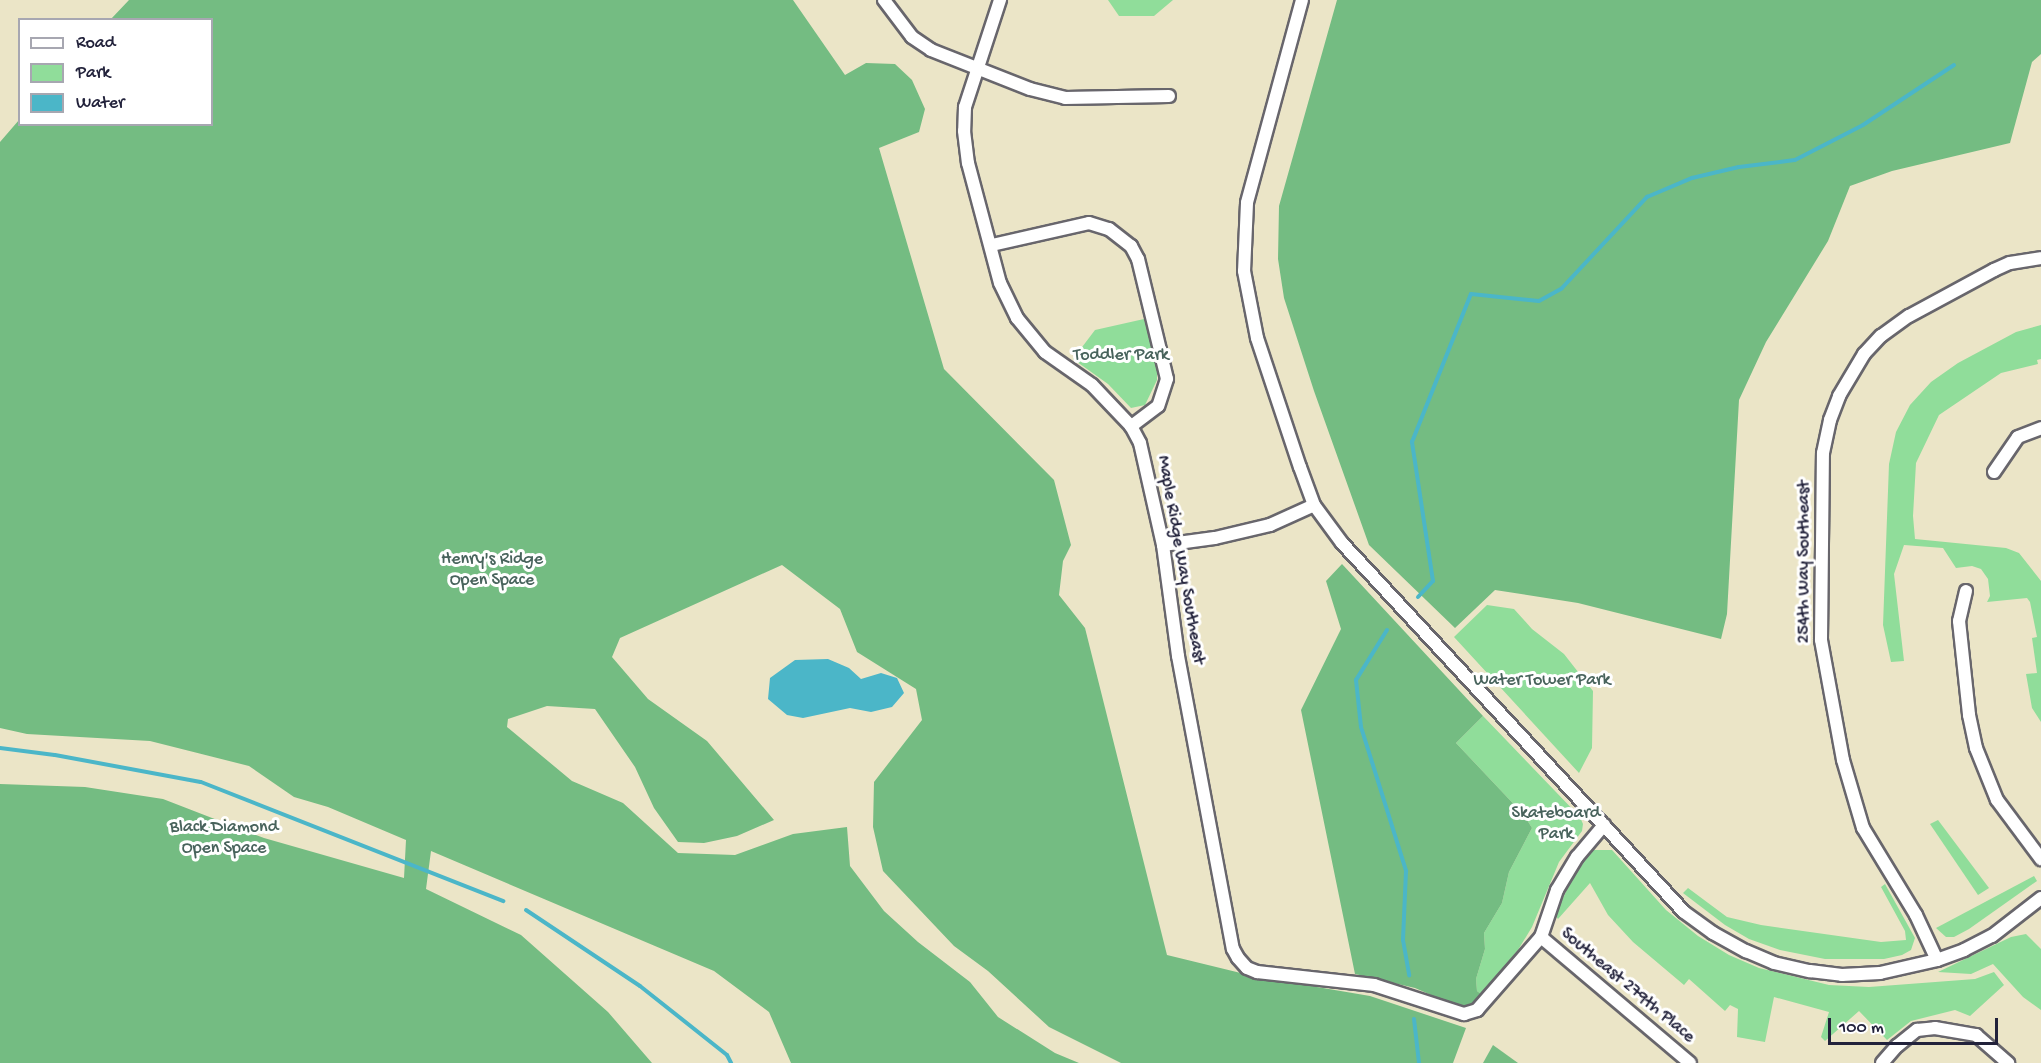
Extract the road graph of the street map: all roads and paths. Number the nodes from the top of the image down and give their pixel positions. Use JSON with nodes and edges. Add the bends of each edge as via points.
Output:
{"nodes":[{"id":1,"x":884,"y":0,"type":"edge"},
{"id":2,"x":1000,"y":0,"type":"edge"},
{"id":3,"x":1302,"y":0,"type":"edge"},
{"id":4,"x":975,"y":70,"type":"junction"},
{"id":5,"x":1169,"y":96,"type":"dead end"},
{"id":6,"x":992,"y":245,"type":"junction"},
{"id":7,"x":2041,"y":258,"type":"edge"},
{"id":8,"x":1131,"y":426,"type":"junction"},
{"id":9,"x":2041,"y":428,"type":"edge"},
{"id":10,"x":1994,"y":471,"type":"dead end"},
{"id":11,"x":1314,"y":505,"type":"junction"},
{"id":12,"x":1163,"y":545,"type":"junction"},
{"id":13,"x":1966,"y":591,"type":"dead end"},
{"id":14,"x":1605,"y":825,"type":"junction"},
{"id":15,"x":2041,"y":859,"type":"edge"},
{"id":16,"x":2041,"y":898,"type":"edge"},
{"id":17,"x":1541,"y":937,"type":"junction"},
{"id":18,"x":1937,"y":960,"type":"junction"},
{"id":19,"x":1690,"y":1063,"type":"edge"},
{"id":20,"x":1882,"y":1063,"type":"edge"},
{"id":21,"x":2008,"y":1063,"type":"edge"}],
"edges":[{"from":1,"to":4,"type":"street","via":[[912,37]]},
{"from":2,"to":4,"type":"street","name":"Maple Ridge Way Southeast"},
{"from":3,"to":11,"type":"street","via":[[1247,203],[1244,271],[1257,338]]},
{"from":4,"to":5,"type":"street","via":[[1065,98]]},
{"from":4,"to":6,"type":"street","name":"Maple Ridge Way Southeast","via":[[964,107],[964,131],[968,163]]},
{"from":6,"to":8,"type":"street","name":"Maple Ridge Way Southeast","via":[[1000,283],[1017,318],[1045,352],[1092,385]]},
{"from":6,"to":8,"type":"street","via":[[1089,223],[1110,229],[1131,246],[1138,260],[1167,379],[1158,406]]},
{"from":7,"to":18,"type":"street","name":"254th Way Southeast","via":[[1994,270],[1909,316],[1881,336],[1864,354],[1839,396],[1823,453],[1821,640],[1843,760],[1863,828],[1916,915]]},
{"from":8,"to":12,"type":"street","name":"Maple Ridge Way Southeast","via":[[1144,459]]},
{"from":9,"to":10,"type":"street","via":[[2018,437]]},
{"from":11,"to":12,"type":"street","via":[[1262,527]]},
{"from":11,"to":14,"type":"street","via":[[1367,573]]},
{"from":12,"to":17,"type":"street","name":"Maple Ridge Way Southeast","via":[[1178,656],[1233,949],[1246,968],[1374,985],[1464,1014],[1477,1010]]},
{"from":13,"to":15,"type":"street","via":[[1959,621],[1976,748],[1997,800]]},
{"from":14,"to":17,"type":"street","via":[[1557,890]]},
{"from":14,"to":18,"type":"street","via":[[1684,912],[1713,933],[1774,963],[1842,975],[1880,974]]},
{"from":16,"to":18,"type":"street","via":[[1992,936]]},
{"from":17,"to":19,"type":"street","name":"Southeast 279th Place"},
{"from":20,"to":21,"type":"street","via":[[1917,1030],[1935,1028],[1976,1035]]}]}
